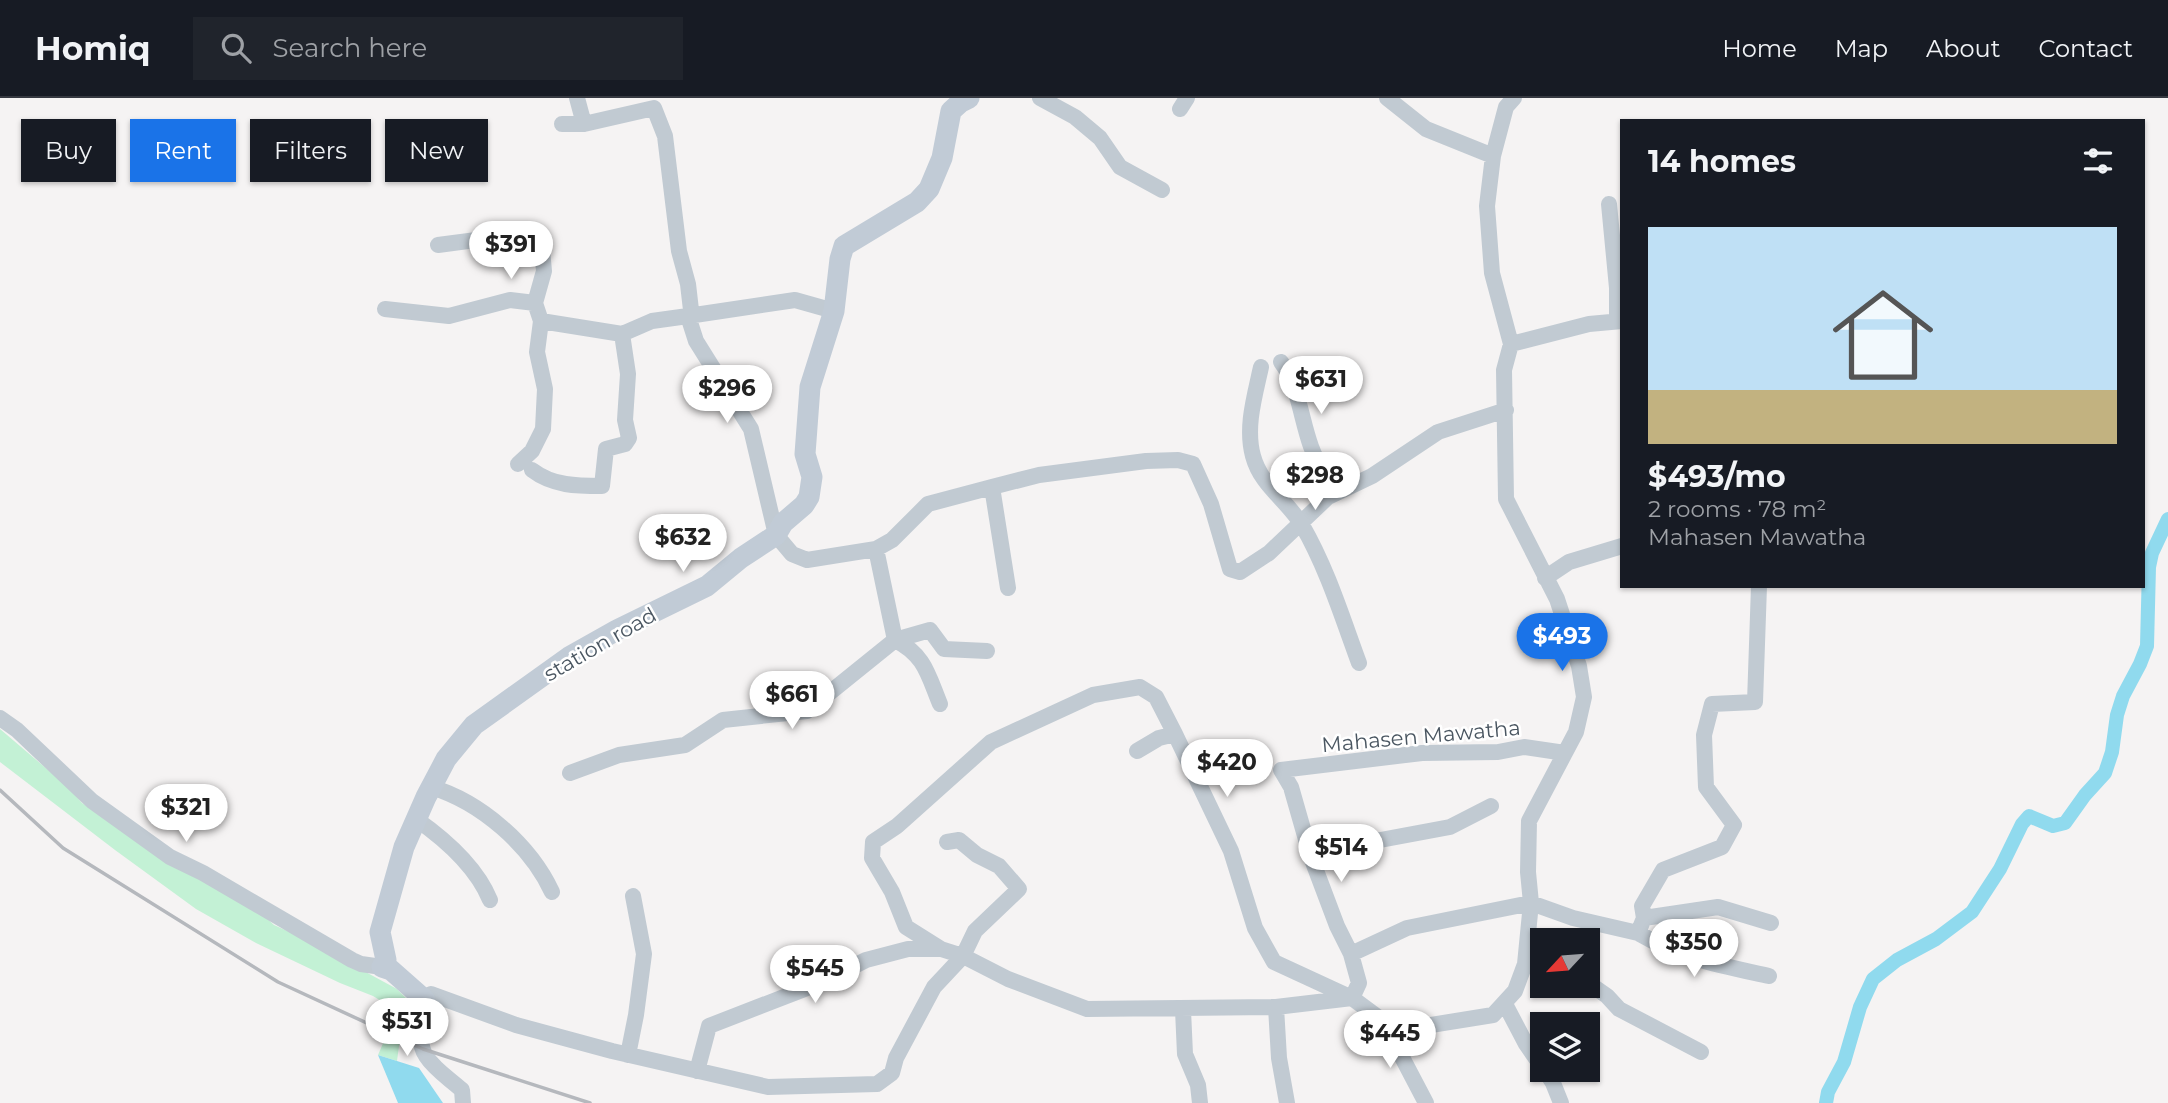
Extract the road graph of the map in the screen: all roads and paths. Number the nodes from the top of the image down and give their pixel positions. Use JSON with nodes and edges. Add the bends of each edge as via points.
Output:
{"nodes":[{"id":1,"x":577,"y":98,"type":"edge"},
{"id":2,"x":969,"y":98,"type":"edge"},
{"id":3,"x":1040,"y":98,"type":"edge"},
{"id":4,"x":1387,"y":98,"type":"edge"},
{"id":5,"x":1514,"y":98,"type":"edge"},
{"id":6,"x":562,"y":124,"type":"dead end"},
{"id":7,"x":584,"y":124,"type":"junction"},
{"id":8,"x":1493,"y":156,"type":"junction"},
{"id":9,"x":1162,"y":190,"type":"dead end"},
{"id":10,"x":1609,"y":204,"type":"dead end"},
{"id":11,"x":438,"y":245,"type":"dead end"},
{"id":12,"x":535,"y":303,"type":"junction"},
{"id":13,"x":385,"y":309,"type":"dead end"},
{"id":14,"x":834,"y":311,"type":"junction"},
{"id":15,"x":688,"y":316,"type":"junction"},
{"id":16,"x":541,"y":321,"type":"junction"},
{"id":17,"x":1620,"y":321,"type":"edge"},
{"id":18,"x":622,"y":334,"type":"junction"},
{"id":19,"x":1511,"y":344,"type":"junction"},
{"id":20,"x":1280,"y":362,"type":"dead end"},
{"id":21,"x":1261,"y":367,"type":"dead end"},
{"id":22,"x":1506,"y":410,"type":"junction"},
{"id":23,"x":992,"y":487,"type":"junction"},
{"id":24,"x":1342,"y":490,"type":"junction"},
{"id":25,"x":1300,"y":523,"type":"junction"},
{"id":26,"x":776,"y":535,"type":"junction"},
{"id":27,"x":1620,"y":547,"type":"edge"},
{"id":28,"x":876,"y":550,"type":"junction"},
{"id":29,"x":1545,"y":578,"type":"junction"},
{"id":30,"x":1008,"y":588,"type":"dead end"},
{"id":31,"x":1759,"y":588,"type":"edge"},
{"id":32,"x":895,"y":640,"type":"junction"},
{"id":33,"x":987,"y":651,"type":"dead end"},
{"id":34,"x":1359,"y":663,"type":"dead end"},
{"id":35,"x":940,"y":704,"type":"dead end"},
{"id":36,"x":0,"y":718,"type":"edge"},
{"id":37,"x":1175,"y":734,"type":"junction"},
{"id":38,"x":1137,"y":751,"type":"dead end"},
{"id":39,"x":1565,"y":753,"type":"junction"},
{"id":40,"x":570,"y":773,"type":"dead end"},
{"id":41,"x":431,"y":787,"type":"junction"},
{"id":42,"x":1491,"y":806,"type":"dead end"},
{"id":43,"x":416,"y":819,"type":"junction"},
{"id":44,"x":947,"y":842,"type":"dead end"},
{"id":45,"x":1311,"y":857,"type":"junction"},
{"id":46,"x":552,"y":892,"type":"dead end"},
{"id":47,"x":633,"y":896,"type":"dead end"},
{"id":48,"x":490,"y":900,"type":"dead end"},
{"id":49,"x":1531,"y":903,"type":"junction"},
{"id":50,"x":1771,"y":923,"type":"dead end"},
{"id":51,"x":1641,"y":926,"type":"junction"},
{"id":52,"x":1532,"y":928,"type":"edge"},
{"id":53,"x":941,"y":949,"type":"junction"},
{"id":54,"x":1352,"y":954,"type":"junction"},
{"id":55,"x":963,"y":956,"type":"junction"},
{"id":56,"x":382,"y":967,"type":"junction"},
{"id":57,"x":1530,"y":970,"type":"edge"},
{"id":58,"x":1769,"y":976,"type":"dead end"},
{"id":59,"x":1600,"y":991,"type":"edge"},
{"id":60,"x":1352,"y":998,"type":"junction"},
{"id":61,"x":425,"y":1000,"type":"junction"},
{"id":62,"x":1505,"y":1004,"type":"junction"},
{"id":63,"x":1276,"y":1007,"type":"junction"},
{"id":64,"x":1183,"y":1010,"type":"junction"},
{"id":65,"x":1383,"y":1021,"type":"junction"},
{"id":66,"x":1530,"y":1050,"type":"edge"},
{"id":67,"x":1701,"y":1052,"type":"dead end"},
{"id":68,"x":628,"y":1055,"type":"junction"},
{"id":69,"x":697,"y":1070,"type":"junction"},
{"id":70,"x":1552,"y":1082,"type":"edge"},
{"id":71,"x":463,"y":1103,"type":"edge"},
{"id":72,"x":1200,"y":1103,"type":"edge"},
{"id":73,"x":1287,"y":1103,"type":"edge"},
{"id":74,"x":1426,"y":1103,"type":"edge"},
{"id":75,"x":1561,"y":1103,"type":"edge"}],
"edges":[{"from":1,"to":7,"type":"street"},
{"from":2,"to":14,"type":"street","name":"station road","via":[[951,111],[942,158],[929,189],[917,202],[844,246]]},
{"from":3,"to":9,"type":"street","via":[[1075,117],[1100,138],[1120,167]]},
{"from":4,"to":8,"type":"street","via":[[1426,128]]},
{"from":5,"to":8,"type":"street","via":[[1506,107]]},
{"from":6,"to":7,"type":"street"},
{"from":7,"to":15,"type":"street","via":[[654,108],[665,136],[679,251],[688,284]]},
{"from":8,"to":19,"type":"street","via":[[1486,206],[1492,273]]},
{"from":10,"to":17,"type":"street"},
{"from":11,"to":12,"type":"street","via":[[514,235],[541,239],[544,271]]},
{"from":12,"to":13,"type":"street","via":[[510,300],[449,316]]},
{"from":12,"to":16,"type":"street"},
{"from":14,"to":15,"type":"street","via":[[795,300]]},
{"from":14,"to":26,"type":"street","name":"station road","via":[[810,387],[805,454],[812,477],[808,497]]},
{"from":15,"to":18,"type":"street","via":[[652,321]]},
{"from":15,"to":26,"type":"street","via":[[696,341],[751,429]]},
{"from":16,"to":18,"type":"street"},
{"from":16,"to":18,"type":"street","via":[[537,352],[545,389],[543,429],[525,467],[542,478],[570,486],[602,486],[606,449],[625,444],[629,438]]},
{"from":17,"to":19,"type":"street"},
{"from":19,"to":22,"type":"street","via":[[1504,370]]},
{"from":20,"to":24,"type":"street","via":[[1292,377],[1308,438],[1325,473]]},
{"from":21,"to":25,"type":"street","via":[[1250,422],[1253,456],[1265,484]]},
{"from":22,"to":24,"type":"street","via":[[1438,432],[1372,476]]},
{"from":22,"to":29,"type":"street","via":[[1506,499]]},
{"from":23,"to":25,"type":"street","via":[[1039,475],[1146,461],[1193,464],[1230,569],[1240,572],[1269,553]]},
{"from":23,"to":28,"type":"street","via":[[928,504]]},
{"from":23,"to":30,"type":"street"},
{"from":24,"to":25,"type":"street","via":[[1328,496]]},
{"from":25,"to":34,"type":"street","via":[[1326,573]]},
{"from":26,"to":28,"type":"street","via":[[792,554],[807,560]]},
{"from":26,"to":41,"type":"street","name":"station road","via":[[707,586],[569,657],[474,725],[446,759]]},
{"from":27,"to":29,"type":"street","via":[[1569,562]]},
{"from":28,"to":32,"type":"street"},
{"from":29,"to":39,"type":"street","via":[[1557,599],[1579,666],[1584,697],[1576,732]]},
{"from":31,"to":51,"type":"street","via":[[1755,702],[1712,704],[1704,735],[1706,787],[1734,825],[1722,847],[1663,870],[1642,905]]},
{"from":32,"to":33,"type":"street","via":[[930,630],[944,649]]},
{"from":32,"to":35,"type":"street","via":[[910,648],[926,668]]},
{"from":32,"to":40,"type":"street","via":[[807,711],[723,720],[685,745],[620,755]]},
{"from":36,"to":56,"type":"street","via":[[92,801],[170,857],[352,960]]},
{"from":37,"to":38,"type":"street"},
{"from":37,"to":53,"type":"street","via":[[1156,697],[1140,687],[1093,695],[992,741],[873,842],[872,858],[906,927]]},
{"from":37,"to":60,"type":"street","via":[[1231,851],[1255,928],[1274,962]]},
{"from":39,"to":45,"type":"street","name":"Mahasen Mawatha","via":[[1524,747],[1499,752],[1423,753],[1281,770],[1291,787]]},
{"from":39,"to":49,"type":"street","via":[[1530,821]]},
{"from":41,"to":43,"type":"street","name":"station road"},
{"from":41,"to":46,"type":"street","via":[[454,794],[491,820],[526,851]]},
{"from":42,"to":45,"type":"street","via":[[1450,827]]},
{"from":43,"to":48,"type":"street","via":[[461,857],[483,883]]},
{"from":43,"to":56,"type":"street","name":"station road","via":[[384,913],[380,932],[386,960]]},
{"from":44,"to":55,"type":"street","via":[[959,840],[999,866],[1019,889],[975,931]]},
{"from":45,"to":54,"type":"street"},
{"from":47,"to":68,"type":"street","via":[[644,954]]},
{"from":49,"to":51,"type":"street","via":[[1573,918]]},
{"from":49,"to":52,"type":"street"},
{"from":49,"to":54,"type":"street","via":[[1407,928]]},
{"from":50,"to":51,"type":"street","via":[[1718,907]]},
{"from":51,"to":58,"type":"street","via":[[1659,946],[1692,959]]},
{"from":53,"to":55,"type":"street"},
{"from":53,"to":69,"type":"street","via":[[908,949],[866,960],[709,1026]]},
{"from":54,"to":60,"type":"street","via":[[1359,983]]},
{"from":55,"to":64,"type":"street","via":[[1087,1009]]},
{"from":55,"to":69,"type":"street","via":[[934,987],[892,1073],[877,1084],[768,1087]]},
{"from":56,"to":61,"type":"street"},
{"from":57,"to":62,"type":"street"},
{"from":59,"to":67,"type":"street","via":[[1619,1009]]},
{"from":60,"to":63,"type":"street"},
{"from":60,"to":65,"type":"street"},
{"from":61,"to":68,"type":"street","via":[[431,994],[516,1025]]},
{"from":61,"to":71,"type":"street","via":[[421,1015],[425,1056],[462,1090]]},
{"from":62,"to":65,"type":"street","via":[[1493,1015],[1412,1028]]},
{"from":62,"to":66,"type":"street"},
{"from":63,"to":64,"type":"street"},
{"from":63,"to":73,"type":"street"},
{"from":64,"to":72,"type":"street","via":[[1185,1054]]},
{"from":65,"to":74,"type":"street"},
{"from":68,"to":69,"type":"street"},
{"from":70,"to":75,"type":"street"}]}
